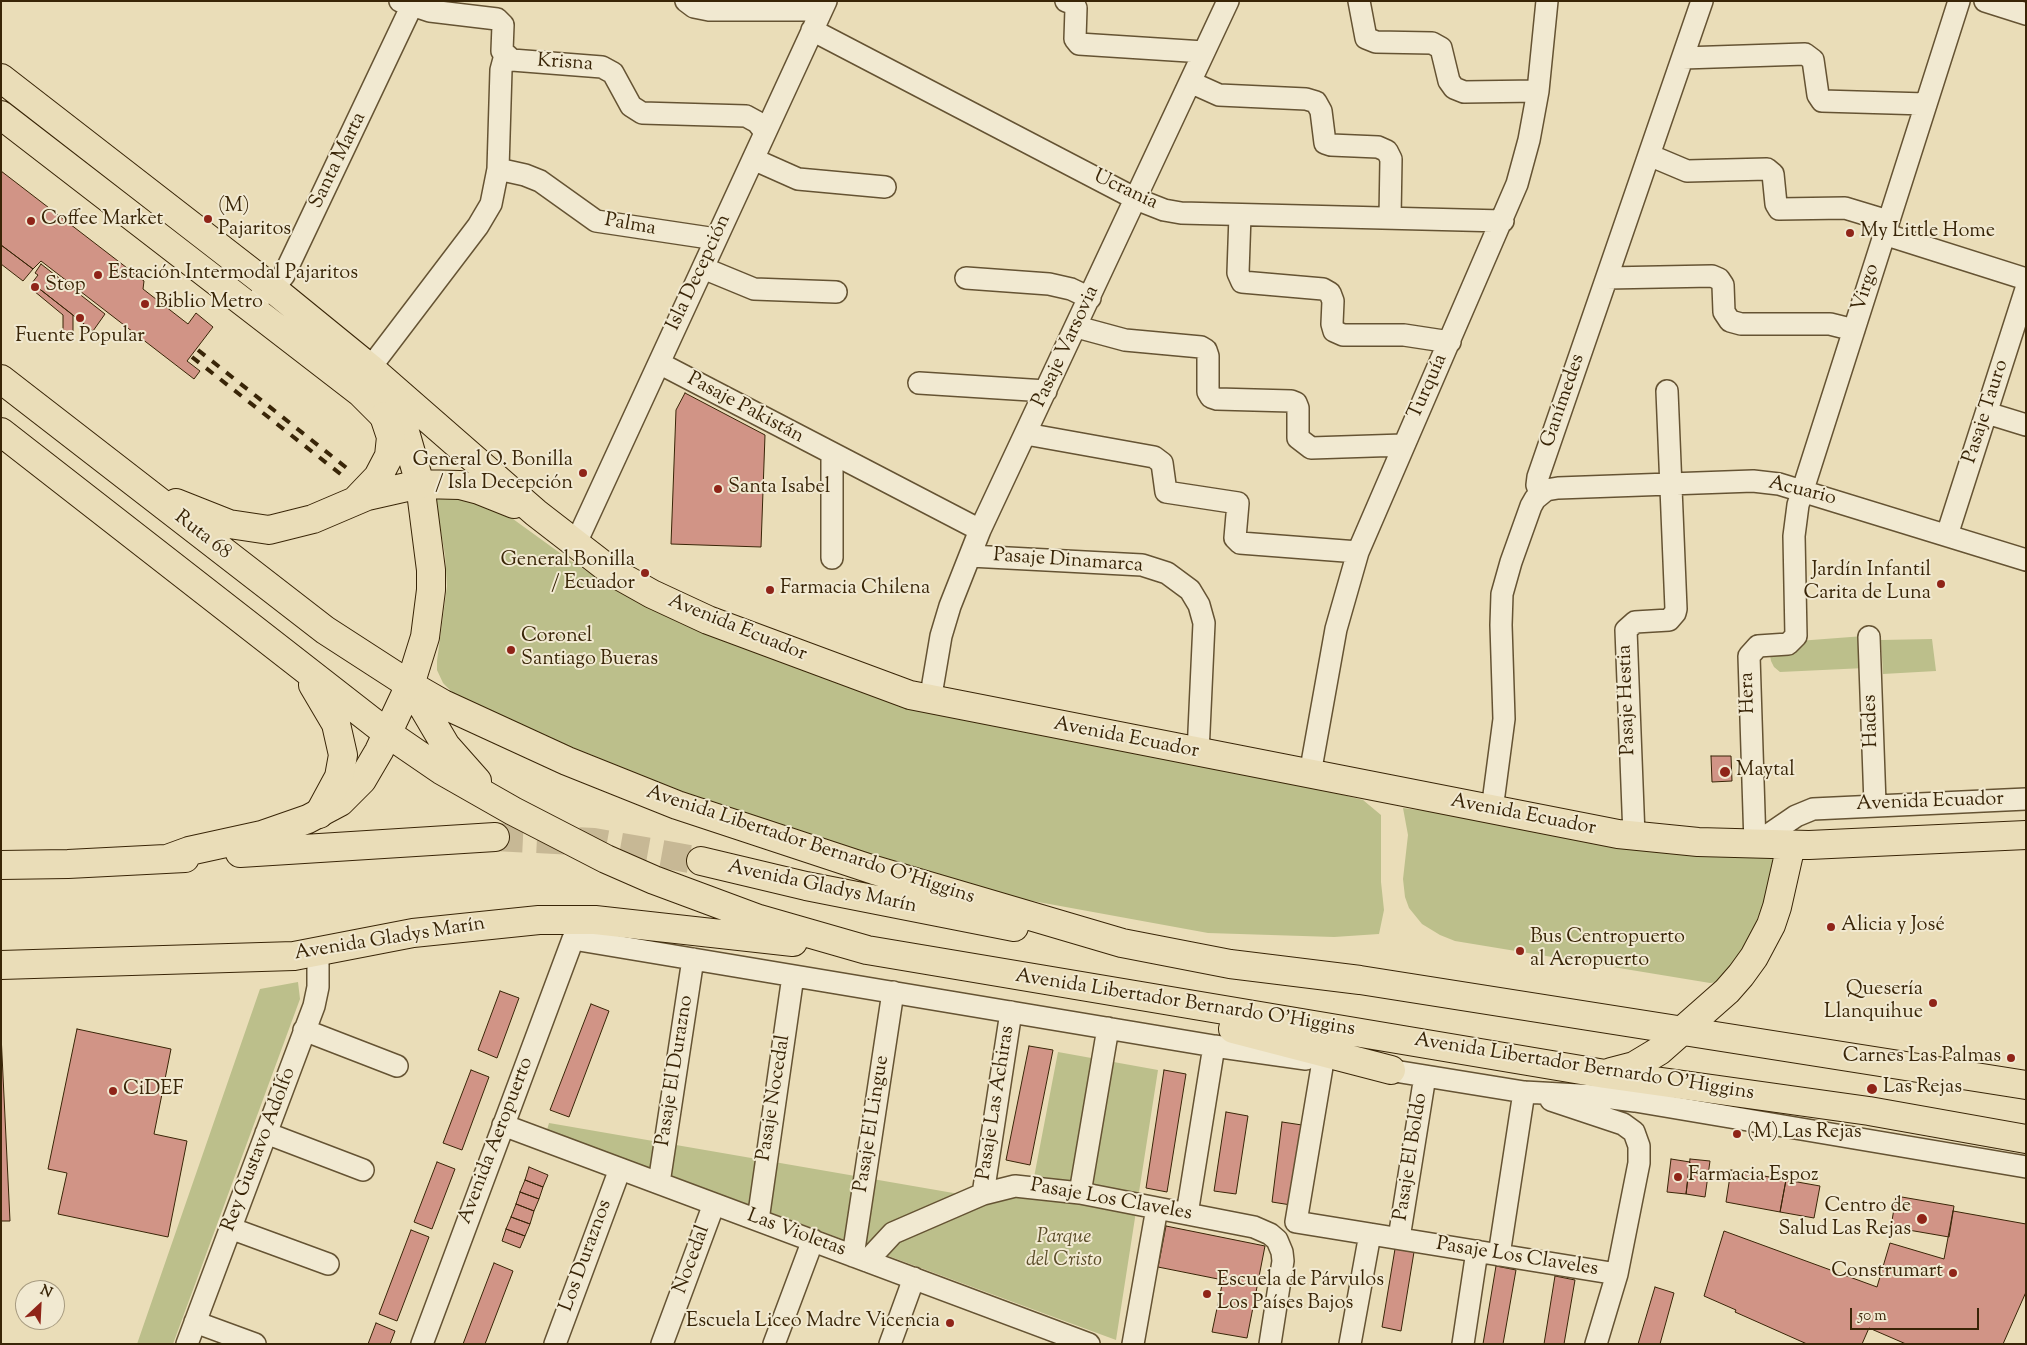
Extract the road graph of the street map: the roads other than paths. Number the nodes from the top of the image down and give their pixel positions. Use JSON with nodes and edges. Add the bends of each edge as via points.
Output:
{"nodes":[{"id":1,"x":686,"y":1,"type":"edge"},
{"id":2,"x":1066,"y":1,"type":"edge"},
{"id":3,"x":1228,"y":1,"type":"edge"},
{"id":4,"x":1359,"y":1,"type":"edge"},
{"id":5,"x":1547,"y":1,"type":"edge"},
{"id":6,"x":1702,"y":1,"type":"edge"},
{"id":7,"x":1959,"y":1,"type":"edge"},
{"id":8,"x":1985,"y":1,"type":"edge"},
{"id":9,"x":409,"y":2,"type":"edge"},
{"id":10,"x":824,"y":6,"type":"edge"},
{"id":11,"x":2026,"y":14,"type":"edge"},
{"id":12,"x":812,"y":30,"type":"junction"},
{"id":13,"x":1204,"y":52,"type":"junction"},
{"id":14,"x":505,"y":55,"type":"junction"},
{"id":15,"x":1683,"y":58,"type":"junction"},
{"id":16,"x":1,"y":78,"type":"edge"},
{"id":17,"x":1190,"y":82,"type":"junction"},
{"id":18,"x":1538,"y":91,"type":"junction"},
{"id":19,"x":1926,"y":104,"type":"junction"},
{"id":20,"x":1,"y":115,"type":"edge"},
{"id":21,"x":765,"y":132,"type":"junction"},
{"id":22,"x":1649,"y":156,"type":"junction"},
{"id":23,"x":753,"y":159,"type":"junction"},
{"id":24,"x":498,"y":170,"type":"junction"},
{"id":25,"x":885,"y":187,"type":"dead end"},
{"id":26,"x":1136,"y":199,"type":"junction"},
{"id":27,"x":1240,"y":214,"type":"junction"},
{"id":28,"x":1390,"y":218,"type":"junction"},
{"id":29,"x":1502,"y":221,"type":"junction"},
{"id":30,"x":1886,"y":228,"type":"junction"},
{"id":31,"x":716,"y":239,"type":"junction"},
{"id":32,"x":703,"y":268,"type":"junction"},
{"id":33,"x":966,"y":278,"type":"dead end"},
{"id":34,"x":1607,"y":278,"type":"junction"},
{"id":35,"x":273,"y":289,"type":"junction"},
{"id":36,"x":2025,"y":290,"type":"edge"},
{"id":37,"x":836,"y":292,"type":"dead end"},
{"id":38,"x":1090,"y":298,"type":"junction"},
{"id":39,"x":246,"y":304,"type":"junction"},
{"id":40,"x":1077,"y":327,"type":"junction"},
{"id":41,"x":1854,"y":330,"type":"junction"},
{"id":42,"x":1450,"y":342,"type":"junction"},
{"id":43,"x":659,"y":364,"type":"junction"},
{"id":44,"x":370,"y":368,"type":"junction"},
{"id":45,"x":1,"y":379,"type":"edge"},
{"id":46,"x":919,"y":383,"type":"dead end"},
{"id":47,"x":1046,"y":391,"type":"junction"},
{"id":48,"x":1667,"y":391,"type":"dead end"},
{"id":49,"x":1987,"y":412,"type":"junction"},
{"id":50,"x":384,"y":416,"type":"junction"},
{"id":51,"x":2026,"y":425,"type":"edge"},
{"id":52,"x":1,"y":432,"type":"edge"},
{"id":53,"x":1026,"y":434,"type":"junction"},
{"id":54,"x":1403,"y":445,"type":"junction"},
{"id":55,"x":832,"y":454,"type":"junction"},
{"id":56,"x":416,"y":472,"type":"junction"},
{"id":57,"x":132,"y":481,"type":"junction"},
{"id":58,"x":1671,"y":484,"type":"junction"},
{"id":59,"x":1803,"y":490,"type":"junction"},
{"id":60,"x":1540,"y":494,"type":"junction"},
{"id":61,"x":355,"y":501,"type":"junction"},
{"id":62,"x":536,"y":514,"type":"junction"},
{"id":63,"x":980,"y":530,"type":"junction"},
{"id":64,"x":1947,"y":535,"type":"junction"},
{"id":65,"x":575,"y":545,"type":"junction"},
{"id":66,"x":1358,"y":552,"type":"junction"},
{"id":67,"x":970,"y":556,"type":"junction"},
{"id":68,"x":832,"y":558,"type":"dead end"},
{"id":69,"x":2026,"y":560,"type":"edge"},
{"id":70,"x":1869,"y":638,"type":"dead end"},
{"id":71,"x":302,"y":670,"type":"junction"},
{"id":72,"x":410,"y":684,"type":"junction"},
{"id":73,"x":930,"y":700,"type":"junction"},
{"id":74,"x":387,"y":733,"type":"junction"},
{"id":75,"x":1198,"y":753,"type":"junction"},
{"id":76,"x":1310,"y":774,"type":"junction"},
{"id":77,"x":2026,"y":799,"type":"edge"},
{"id":78,"x":1875,"y":804,"type":"junction"},
{"id":79,"x":1492,"y":810,"type":"junction"},
{"id":80,"x":513,"y":812,"type":"junction"},
{"id":81,"x":319,"y":814,"type":"junction"},
{"id":82,"x":2026,"y":819,"type":"edge"},
{"id":83,"x":2026,"y":835,"type":"edge"},
{"id":84,"x":1634,"y":836,"type":"junction"},
{"id":85,"x":494,"y":837,"type":"tunnel mouth"},
{"id":86,"x":1755,"y":844,"type":"junction"},
{"id":87,"x":1791,"y":845,"type":"junction"},
{"id":88,"x":167,"y":859,"type":"junction"},
{"id":89,"x":701,"y":860,"type":"tunnel mouth"},
{"id":90,"x":1,"y":866,"type":"edge"},
{"id":91,"x":457,"y":927,"type":"junction"},
{"id":92,"x":573,"y":939,"type":"junction"},
{"id":93,"x":1122,"y":943,"type":"junction"},
{"id":94,"x":867,"y":950,"type":"junction"},
{"id":95,"x":318,"y":952,"type":"junction"},
{"id":96,"x":693,"y":959,"type":"junction"},
{"id":97,"x":1,"y":965,"type":"edge"},
{"id":98,"x":793,"y":976,"type":"junction"},
{"id":99,"x":1085,"y":988,"type":"junction"},
{"id":100,"x":893,"y":992,"type":"junction"},
{"id":101,"x":1011,"y":1012,"type":"junction"},
{"id":102,"x":1108,"y":1028,"type":"junction"},
{"id":103,"x":304,"y":1030,"type":"junction"},
{"id":104,"x":1682,"y":1032,"type":"junction"},
{"id":105,"x":1214,"y":1046,"type":"junction"},
{"id":106,"x":1323,"y":1061,"type":"junction"},
{"id":107,"x":397,"y":1066,"type":"dead end"},
{"id":108,"x":1391,"y":1070,"type":"junction"},
{"id":109,"x":1605,"y":1074,"type":"junction"},
{"id":110,"x":1425,"y":1076,"type":"junction"},
{"id":111,"x":2026,"y":1085,"type":"edge"},
{"id":112,"x":1524,"y":1092,"type":"junction"},
{"id":113,"x":503,"y":1125,"type":"junction"},
{"id":114,"x":266,"y":1133,"type":"junction"},
{"id":115,"x":2026,"y":1139,"type":"edge"},
{"id":116,"x":2026,"y":1167,"type":"edge"},
{"id":117,"x":620,"y":1169,"type":"junction"},
{"id":118,"x":363,"y":1170,"type":"dead end"},
{"id":119,"x":658,"y":1183,"type":"junction"},
{"id":120,"x":1080,"y":1193,"type":"junction"},
{"id":121,"x":983,"y":1194,"type":"junction"},
{"id":122,"x":714,"y":1204,"type":"junction"},
{"id":123,"x":1157,"y":1208,"type":"junction"},
{"id":124,"x":1187,"y":1214,"type":"junction"},
{"id":125,"x":758,"y":1220,"type":"junction"},
{"id":126,"x":1296,"y":1222,"type":"junction"},
{"id":127,"x":230,"y":1228,"type":"junction"},
{"id":128,"x":1370,"y":1234,"type":"junction"},
{"id":129,"x":1399,"y":1238,"type":"junction"},
{"id":130,"x":813,"y":1240,"type":"junction"},
{"id":131,"x":1276,"y":1240,"type":"junction"},
{"id":132,"x":1477,"y":1251,"type":"junction"},
{"id":133,"x":1499,"y":1255,"type":"junction"},
{"id":134,"x":860,"y":1258,"type":"junction"},
{"id":135,"x":328,"y":1264,"type":"dead end"},
{"id":136,"x":1616,"y":1274,"type":"junction"},
{"id":137,"x":914,"y":1278,"type":"junction"},
{"id":138,"x":195,"y":1322,"type":"junction"},
{"id":139,"x":187,"y":1344,"type":"edge"},
{"id":140,"x":255,"y":1344,"type":"edge"},
{"id":141,"x":422,"y":1344,"type":"edge"},
{"id":142,"x":555,"y":1344,"type":"edge"},
{"id":143,"x":662,"y":1344,"type":"edge"},
{"id":144,"x":774,"y":1344,"type":"edge"},
{"id":145,"x":890,"y":1344,"type":"edge"},
{"id":146,"x":1089,"y":1344,"type":"edge"},
{"id":147,"x":1133,"y":1344,"type":"edge"},
{"id":148,"x":1270,"y":1344,"type":"edge"},
{"id":149,"x":1350,"y":1344,"type":"edge"},
{"id":150,"x":1463,"y":1344,"type":"edge"},
{"id":151,"x":1596,"y":1344,"type":"edge"}],
"edges":[{"from":1,"to":10,"type":"street","via":[[694,7],[709,10]]},
{"from":2,"to":13,"type":"street","via":[[1076,8],[1075,39],[1079,44]]},
{"from":3,"to":13,"type":"street","name":"Pasaje Varsovia"},
{"from":4,"to":18,"type":"street","via":[[1366,38],[1376,42],[1432,43],[1442,48],[1449,81],[1454,88],[1464,92]]},
{"from":5,"to":18,"type":"street","name":"Turquía"},
{"from":6,"to":15,"type":"street","name":"Ganímedes"},
{"from":7,"to":19,"type":"street","name":"Virgo"},
{"from":8,"to":11,"type":"street"},
{"from":9,"to":14,"type":"street","via":[[430,10],[497,19],[502,25]]},
{"from":9,"to":35,"type":"street","name":"Santa Marta","via":[[284,276]]},
{"from":10,"to":12,"type":"street","name":"Isla Decepción"},
{"from":12,"to":21,"type":"street","name":"Isla Decepción"},
{"from":12,"to":26,"type":"street","name":"Ucrania"},
{"from":13,"to":17,"type":"street","name":"Pasaje Varsovia"},
{"from":14,"to":21,"type":"street","name":"Krisna","via":[[516,60],[602,66],[613,73],[631,106],[642,113],[746,116]]},
{"from":14,"to":24,"type":"street","via":[[501,70]]},
{"from":15,"to":19,"type":"street","via":[[1805,54],[1812,60],[1822,101]]},
{"from":15,"to":22,"type":"street","name":"Ganímedes"},
{"from":16,"to":35,"type":"main road"},
{"from":17,"to":26,"type":"street","name":"Pasaje Varsovia"},
{"from":17,"to":28,"type":"street","via":[[1219,95],[1306,98],[1316,102],[1321,111],[1325,143],[1378,147],[1387,151],[1391,159]]},
{"from":18,"to":29,"type":"street","name":"Turquía","via":[[1524,160]]},
{"from":19,"to":30,"type":"street","name":"Virgo"},
{"from":20,"to":39,"type":"main road"},
{"from":21,"to":23,"type":"street","name":"Isla Decepción"},
{"from":22,"to":30,"type":"street","via":[[1687,171],[1767,169],[1773,174],[1779,209],[1845,208]]},
{"from":22,"to":34,"type":"street","name":"Ganímedes"},
{"from":23,"to":25,"type":"street","via":[[798,179]]},
{"from":23,"to":31,"type":"street","name":"Isla Decepción"},
{"from":24,"to":31,"type":"street","name":"Palma","via":[[540,181],[596,220]]},
{"from":24,"to":44,"type":"street","via":[[491,204],[478,226]]},
{"from":26,"to":27,"type":"street","name":"Ucrania","via":[[1181,213]]},
{"from":26,"to":38,"type":"street","name":"Pasaje Varsovia"},
{"from":27,"to":28,"type":"street","name":"Ucrania"},
{"from":27,"to":42,"type":"street","via":[[1238,273],[1242,282],[1323,289],[1330,293],[1333,301],[1334,331],[1343,335],[1404,335]]},
{"from":28,"to":29,"type":"street","name":"Ucrania"},
{"from":29,"to":42,"type":"street","name":"Turquía"},
{"from":30,"to":36,"type":"street"},
{"from":30,"to":41,"type":"street","name":"Virgo"},
{"from":31,"to":32,"type":"street","name":"Isla Decepción"},
{"from":32,"to":37,"type":"street","via":[[754,288]]},
{"from":32,"to":43,"type":"street","name":"Isla Decepción"},
{"from":33,"to":38,"type":"street","via":[[1048,284],[1071,289]]},
{"from":34,"to":41,"type":"street","via":[[1712,276],[1723,285],[1724,312],[1730,320],[1741,324],[1830,324]]},
{"from":34,"to":60,"type":"street","name":"Ganímedes","via":[[1538,477]]},
{"from":35,"to":39,"type":"street","name":"Santa Marta"},
{"from":35,"to":44,"type":"main road"},
{"from":36,"to":49,"type":"street","name":"Pasaje Tauro"},
{"from":38,"to":40,"type":"street","name":"Pasaje Varsovia"},
{"from":39,"to":50,"type":"main road","via":[[361,393]]},
{"from":40,"to":47,"type":"street","name":"Pasaje Varsovia"},
{"from":40,"to":54,"type":"street","via":[[1125,340],[1201,347],[1208,356],[1208,392],[1211,397],[1291,400],[1298,408],[1298,438],[1312,448]]},
{"from":41,"to":59,"type":"street","name":"Virgo"},
{"from":42,"to":54,"type":"street","name":"Turquía"},
{"from":43,"to":55,"type":"street","name":"Pasaje Pakistán"},
{"from":43,"to":65,"type":"street","name":"Isla Decepción"},
{"from":44,"to":56,"type":"main road","via":[[399,411]]},
{"from":44,"to":62,"type":"main road","name":"Avenida Ecuador"},
{"from":45,"to":57,"type":"main road","name":"Ruta 68"},
{"from":46,"to":47,"type":"street"},
{"from":47,"to":53,"type":"street","name":"Pasaje Varsovia"},
{"from":48,"to":58,"type":"street"},
{"from":49,"to":51,"type":"street"},
{"from":49,"to":64,"type":"street","name":"Pasaje Tauro"},
{"from":50,"to":56,"type":"main road","via":[[400,436]]},
{"from":50,"to":61,"type":"main road","via":[[391,436],[389,456],[378,477]]},
{"from":52,"to":71,"type":"main road","name":"Ruta 68"},
{"from":53,"to":63,"type":"street","name":"Pasaje Varsovia"},
{"from":53,"to":66,"type":"street","via":[[1154,457],[1162,463],[1166,492],[1238,503],[1235,538],[1240,544]]},
{"from":54,"to":66,"type":"street","name":"Turquía"},
{"from":55,"to":63,"type":"street","name":"Pasaje Pakistán"},
{"from":55,"to":68,"type":"street"},
{"from":56,"to":61,"type":"main road","name":"Avenida Ecuador","via":[[390,489]]},
{"from":56,"to":62,"type":"main road","name":"Avenida Ecuador","via":[[444,483],[478,490]]},
{"from":56,"to":72,"type":"main road","via":[[429,543],[432,590],[425,637]]},
{"from":57,"to":61,"type":"main road","name":"Avenida Ecuador","via":[[212,518],[257,530],[282,529]]},
{"from":57,"to":72,"type":"main road","name":"Ruta 68","via":[[326,630]]},
{"from":58,"to":59,"type":"street","name":"Acuario","via":[[1753,481]]},
{"from":58,"to":60,"type":"street","name":"Acuario","via":[[1558,488]]},
{"from":58,"to":84,"type":"street","name":"Pasaje Hestia","via":[[1675,613],[1669,620],[1631,624],[1626,634]]},
{"from":59,"to":64,"type":"street","name":"Acuario"},
{"from":59,"to":86,"type":"street","name":"Hera","via":[[1794,536],[1796,636],[1788,644],[1758,646],[1749,656]]},
{"from":60,"to":79,"type":"street","name":"Ganímedes","via":[[1531,506],[1502,594],[1504,719]]},
{"from":62,"to":65,"type":"main road","name":"Avenida Ecuador"},
{"from":63,"to":67,"type":"street","name":"Pasaje Varsovia"},
{"from":64,"to":69,"type":"street","name":"Acuario"},
{"from":65,"to":73,"type":"main road","name":"Avenida Ecuador","via":[[652,594],[708,620],[886,687]]},
{"from":66,"to":76,"type":"street","name":"Turquía","via":[[1336,630]]},
{"from":67,"to":73,"type":"street","name":"Pasaje Varsovia","via":[[941,636]]},
{"from":67,"to":75,"type":"street","name":"Pasaje Dinamarca","via":[[1142,565],[1167,573],[1190,590],[1204,623]]},
{"from":70,"to":78,"type":"street","name":"Hades"},
{"from":71,"to":74,"type":"main road","name":"Ruta 68"},
{"from":71,"to":81,"type":"main road","via":[[333,715],[342,748],[339,777]]},
{"from":72,"to":74,"type":"main road"},
{"from":72,"to":80,"type":"main road","via":[[436,732],[457,762]]},
{"from":72,"to":93,"type":"main road","name":"Avenida Libertador Bernardo O'Higgins","via":[[522,742],[677,805],[874,870]]},
{"from":73,"to":75,"type":"main road","name":"Avenida Ecuador"},
{"from":74,"to":80,"type":"main road","name":"Avenida Libertador Bernardo O'Higgins","via":[[441,770]]},
{"from":74,"to":81,"type":"main road","via":[[362,780],[340,802]]},
{"from":75,"to":76,"type":"main road","name":"Avenida Ecuador"},
{"from":76,"to":79,"type":"main road","name":"Avenida Ecuador"},
{"from":77,"to":78,"type":"street","name":"Avenida Ecuador"},
{"from":78,"to":86,"type":"street","name":"Avenida Ecuador","via":[[1813,809],[1796,816]]},
{"from":79,"to":84,"type":"main road","name":"Avenida Ecuador"},
{"from":80,"to":94,"type":"main road","name":"Avenida Libertador Bernardo O'Higgins","via":[[606,859],[698,897],[759,919]]},
{"from":81,"to":88,"type":"main road","via":[[269,833],[199,848]]},
{"from":82,"to":87,"type":"main road","name":"Avenida Ecuador","via":[[1828,830]]},
{"from":83,"to":87,"type":"main road","name":"Avenida Ecuador"},
{"from":84,"to":86,"type":"main road","name":"Avenida Ecuador"},
{"from":85,"to":88,"type":"main road"},
{"from":86,"to":87,"type":"main road","name":"Avenida Ecuador"},
{"from":87,"to":104,"type":"main road","via":[[1777,906],[1754,957],[1727,991]]},
{"from":88,"to":90,"type":"main road"},
{"from":89,"to":93,"type":"main road","name":"Avenida Gladys Marín","via":[[906,907]]},
{"from":91,"to":92,"type":"main road"},
{"from":91,"to":94,"type":"main road","name":"Avenida Gladys Marín","via":[[539,920],[595,920]]},
{"from":91,"to":95,"type":"main road","name":"Avenida Gladys Marín"},
{"from":92,"to":96,"type":"street","name":"Avenida Libertador Bernardo O'Higgins"},
{"from":92,"to":113,"type":"street","name":"Avenida Aeropuerto"},
{"from":93,"to":104,"type":"main road","name":"Avenida Libertador Bernardo O'Higgins","via":[[1230,964],[1360,980]]},
{"from":94,"to":99,"type":"main road","name":"Avenida Libertador Bernardo O'Higgins"},
{"from":95,"to":97,"type":"main road","name":"Avenida Gladys Marín","via":[[256,959]]},
{"from":95,"to":103,"type":"street","name":"Rey Gustavo Adolfo","via":[[317,994]]},
{"from":96,"to":98,"type":"street","name":"Avenida Libertador Bernardo O'Higgins"},
{"from":96,"to":119,"type":"street","name":"Pasaje El Durazno"},
{"from":98,"to":100,"type":"street","name":"Avenida Libertador Bernardo O'Higgins"},
{"from":98,"to":125,"type":"street","name":"Pasaje Nocedal"},
{"from":99,"to":108,"type":"main road","via":[[1177,1016]]},
{"from":99,"to":109,"type":"main road","name":"Avenida Libertador Bernardo O'Higgins"},
{"from":100,"to":101,"type":"street","name":"Avenida Libertador Bernardo O'Higgins"},
{"from":100,"to":134,"type":"street","name":"Pasaje El Lingue"},
{"from":101,"to":102,"type":"street","name":"Avenida Libertador Bernardo O'Higgins"},
{"from":101,"to":121,"type":"street","name":"Pasaje Las Achiras"},
{"from":102,"to":105,"type":"street","name":"Avenida Libertador Bernardo O'Higgins"},
{"from":102,"to":120,"type":"street"},
{"from":103,"to":107,"type":"street"},
{"from":103,"to":114,"type":"street","name":"Rey Gustavo Adolfo"},
{"from":104,"to":109,"type":"main road","via":[[1647,1059]]},
{"from":104,"to":111,"type":"main road","name":"Avenida Libertador Bernardo O'Higgins"},
{"from":105,"to":106,"type":"street","name":"Avenida Libertador Bernardo O'Higgins"},
{"from":105,"to":124,"type":"street"},
{"from":106,"to":108,"type":"street","name":"Avenida Libertador Bernardo O'Higgins"},
{"from":106,"to":126,"type":"street"},
{"from":108,"to":110,"type":"street","name":"Avenida Libertador Bernardo O'Higgins"},
{"from":109,"to":115,"type":"main road","name":"Avenida Libertador Bernardo O'Higgins","via":[[1869,1112]]},
{"from":110,"to":112,"type":"street","name":"Avenida Libertador Bernardo O'Higgins"},
{"from":110,"to":129,"type":"street","name":"Pasaje El Boldo"},
{"from":112,"to":116,"type":"street","name":"Avenida Libertador Bernardo O'Higgins","via":[[1635,1101]]},
{"from":112,"to":133,"type":"street"},
{"from":112,"to":136,"type":"street","via":[[1614,1120],[1634,1132],[1639,1146],[1639,1163]]},
{"from":113,"to":117,"type":"street","name":"Las Violetas"},
{"from":113,"to":141,"type":"street","name":"Avenida Aeropuerto"},
{"from":114,"to":118,"type":"street"},
{"from":114,"to":127,"type":"street","name":"Rey Gustavo Adolfo"},
{"from":117,"to":119,"type":"street","name":"Las Violetas"},
{"from":117,"to":142,"type":"street","name":"Los Duraznos"},
{"from":119,"to":122,"type":"street","name":"Las Violetas"},
{"from":120,"to":121,"type":"street","name":"Pasaje Los Claveles","via":[[1015,1186]]},
{"from":120,"to":123,"type":"street","name":"Pasaje Los Claveles"},
{"from":121,"to":134,"type":"street","name":"Pasaje Los Claveles","via":[[893,1233]]},
{"from":122,"to":125,"type":"street","name":"Las Violetas"},
{"from":122,"to":143,"type":"street","name":"Nocedal"},
{"from":123,"to":124,"type":"street","name":"Pasaje Los Claveles"},
{"from":123,"to":147,"type":"street"},
{"from":124,"to":131,"type":"street","name":"Pasaje Los Claveles","via":[[1254,1227],[1264,1230]]},
{"from":125,"to":130,"type":"street","name":"Las Violetas"},
{"from":126,"to":128,"type":"street","name":"Pasaje Los Claveles"},
{"from":126,"to":131,"type":"street"},
{"from":127,"to":135,"type":"street"},
{"from":127,"to":138,"type":"street","name":"Rey Gustavo Adolfo"},
{"from":128,"to":129,"type":"street","name":"Pasaje Los Claveles"},
{"from":128,"to":149,"type":"street","name":"Pasaje El Boldo"},
{"from":129,"to":132,"type":"street","name":"Pasaje Los Claveles"},
{"from":130,"to":134,"type":"street","name":"Las Violetas"},
{"from":130,"to":144,"type":"street"},
{"from":131,"to":148,"type":"street","via":[[1283,1261]]},
{"from":132,"to":133,"type":"street","name":"Pasaje Los Claveles"},
{"from":132,"to":150,"type":"street"},
{"from":133,"to":136,"type":"street","name":"Pasaje Los Claveles"},
{"from":134,"to":137,"type":"street","name":"Las Violetas"},
{"from":136,"to":151,"type":"street"},
{"from":137,"to":145,"type":"street"},
{"from":137,"to":146,"type":"street","name":"Las Violetas"},
{"from":138,"to":139,"type":"street","name":"Rey Gustavo Adolfo"},
{"from":138,"to":140,"type":"street"}]}
